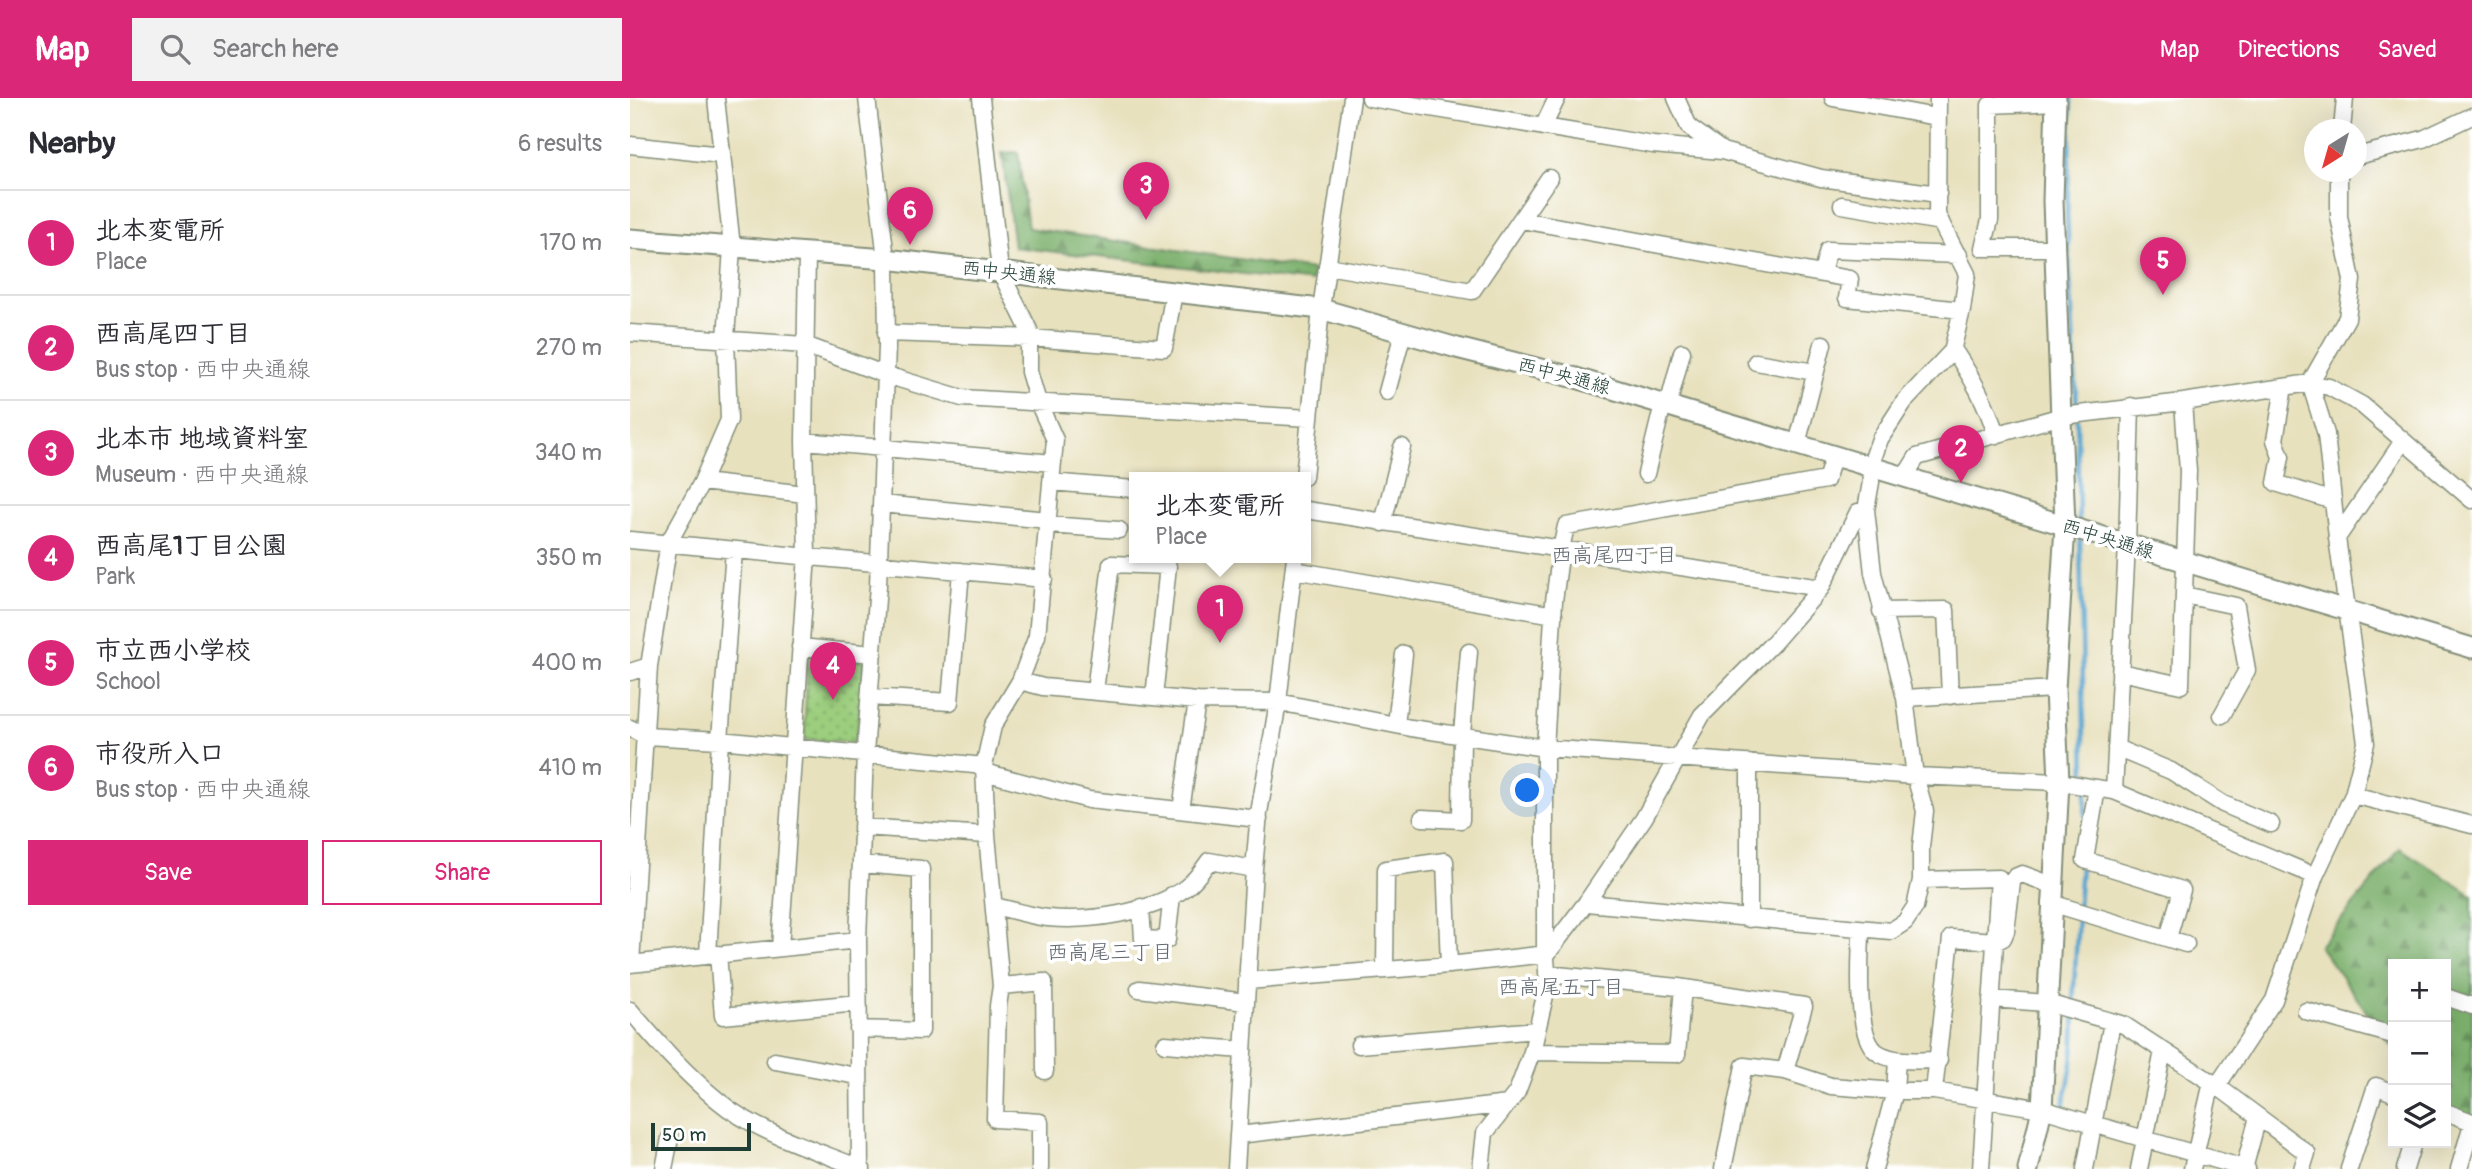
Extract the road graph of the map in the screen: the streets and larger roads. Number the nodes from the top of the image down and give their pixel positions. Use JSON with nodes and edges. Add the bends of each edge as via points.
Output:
{"nodes":[{"id":1,"x":716,"y":98,"type":"edge"},
{"id":2,"x":867,"y":98,"type":"edge"},
{"id":3,"x":981,"y":98,"type":"edge"},
{"id":4,"x":1352,"y":98,"type":"edge"},
{"id":5,"x":1370,"y":98,"type":"edge"},
{"id":6,"x":1557,"y":98,"type":"edge"},
{"id":7,"x":1676,"y":98,"type":"edge"},
{"id":8,"x":1833,"y":98,"type":"edge"},
{"id":9,"x":1938,"y":98,"type":"edge"},
{"id":10,"x":2345,"y":98,"type":"edge"},
{"id":11,"x":2056,"y":100,"type":"edge"},
{"id":12,"x":2472,"y":116,"type":"edge"},
{"id":13,"x":1936,"y":117,"type":"junction"},
{"id":14,"x":2343,"y":119,"type":"edge"},
{"id":15,"x":1543,"y":127,"type":"junction"},
{"id":16,"x":630,"y":145,"type":"edge"},
{"id":17,"x":1723,"y":151,"type":"junction"},
{"id":18,"x":2367,"y":153,"type":"edge"},
{"id":19,"x":722,"y":155,"type":"junction"},
{"id":20,"x":1549,"y":178,"type":"dead end"},
{"id":21,"x":2339,"y":182,"type":"edge"},
{"id":22,"x":1938,"y":194,"type":"junction"},
{"id":23,"x":1842,"y":205,"type":"dead end"},
{"id":24,"x":1521,"y":220,"type":"junction"},
{"id":25,"x":1941,"y":222,"type":"junction"},
{"id":26,"x":630,"y":239,"type":"edge"},
{"id":27,"x":732,"y":247,"type":"junction"},
{"id":28,"x":2055,"y":248,"type":"junction"},
{"id":29,"x":807,"y":254,"type":"junction"},
{"id":30,"x":1958,"y":255,"type":"junction"},
{"id":31,"x":886,"y":259,"type":"junction"},
{"id":32,"x":1327,"y":266,"type":"junction"},
{"id":33,"x":1000,"y":271,"type":"junction"},
{"id":34,"x":1822,"y":273,"type":"junction"},
{"id":35,"x":1174,"y":292,"type":"junction"},
{"id":36,"x":1321,"y":309,"type":"junction"},
{"id":37,"x":1962,"y":310,"type":"junction"},
{"id":38,"x":630,"y":333,"type":"edge"},
{"id":39,"x":886,"y":333,"type":"junction"},
{"id":40,"x":1403,"y":333,"type":"junction"},
{"id":41,"x":1030,"y":338,"type":"junction"},
{"id":42,"x":726,"y":340,"type":"junction"},
{"id":43,"x":1823,"y":344,"type":"dead end"},
{"id":44,"x":805,"y":345,"type":"junction"},
{"id":45,"x":1953,"y":349,"type":"junction"},
{"id":46,"x":1682,"y":352,"type":"dead end"},
{"id":47,"x":1756,"y":362,"type":"dead end"},
{"id":48,"x":1815,"y":372,"type":"junction"},
{"id":49,"x":886,"y":375,"type":"junction"},
{"id":50,"x":2310,"y":383,"type":"junction"},
{"id":51,"x":2284,"y":387,"type":"junction"},
{"id":52,"x":1387,"y":392,"type":"dead end"},
{"id":53,"x":1038,"y":402,"type":"junction"},
{"id":54,"x":2183,"y":402,"type":"junction"},
{"id":55,"x":1665,"y":405,"type":"junction"},
{"id":56,"x":2131,"y":407,"type":"junction"},
{"id":57,"x":2062,"y":416,"type":"junction"},
{"id":58,"x":1310,"y":418,"type":"junction"},
{"id":59,"x":1996,"y":435,"type":"junction"},
{"id":60,"x":804,"y":441,"type":"junction"},
{"id":61,"x":2403,"y":441,"type":"junction"},
{"id":62,"x":1797,"y":444,"type":"junction"},
{"id":63,"x":883,"y":447,"type":"junction"},
{"id":64,"x":1402,"y":447,"type":"dead end"},
{"id":65,"x":1834,"y":455,"type":"junction"},
{"id":66,"x":1053,"y":463,"type":"junction"},
{"id":67,"x":1870,"y":467,"type":"junction"},
{"id":68,"x":1305,"y":472,"type":"edge"},
{"id":69,"x":1646,"y":474,"type":"dead end"},
{"id":70,"x":1904,"y":478,"type":"junction"},
{"id":71,"x":702,"y":482,"type":"junction"},
{"id":72,"x":1051,"y":482,"type":"junction"},
{"id":73,"x":1129,"y":489,"type":"edge"},
{"id":74,"x":805,"y":494,"type":"junction"},
{"id":75,"x":2472,"y":499,"type":"edge"},
{"id":76,"x":2333,"y":501,"type":"junction"},
{"id":77,"x":881,"y":504,"type":"junction"},
{"id":78,"x":1866,"y":510,"type":"junction"},
{"id":79,"x":1311,"y":511,"type":"edge"},
{"id":80,"x":1048,"y":522,"type":"junction"},
{"id":81,"x":1383,"y":523,"type":"junction"},
{"id":82,"x":2065,"y":526,"type":"junction"},
{"id":83,"x":1119,"y":530,"type":"dead end"},
{"id":84,"x":2337,"y":538,"type":"junction"},
{"id":85,"x":630,"y":540,"type":"edge"},
{"id":86,"x":669,"y":542,"type":"junction"},
{"id":87,"x":2127,"y":545,"type":"junction"},
{"id":88,"x":1561,"y":549,"type":"junction"},
{"id":89,"x":734,"y":550,"type":"junction"},
{"id":90,"x":807,"y":555,"type":"junction"},
{"id":91,"x":879,"y":562,"type":"junction"},
{"id":92,"x":2185,"y":562,"type":"junction"},
{"id":93,"x":1294,"y":564,"type":"edge"},
{"id":94,"x":961,"y":570,"type":"junction"},
{"id":95,"x":1044,"y":579,"type":"junction"},
{"id":96,"x":1821,"y":588,"type":"junction"},
{"id":97,"x":2184,"y":596,"type":"junction"},
{"id":98,"x":2347,"y":610,"type":"junction"},
{"id":99,"x":1881,"y":611,"type":"junction"},
{"id":100,"x":1554,"y":615,"type":"junction"},
{"id":101,"x":800,"y":647,"type":"junction"},
{"id":102,"x":2472,"y":648,"type":"edge"},
{"id":103,"x":1469,"y":652,"type":"dead end"},
{"id":104,"x":873,"y":654,"type":"junction"},
{"id":105,"x":1404,"y":654,"type":"dead end"},
{"id":106,"x":649,"y":666,"type":"junction"},
{"id":107,"x":630,"y":672,"type":"edge"},
{"id":108,"x":2120,"y":673,"type":"junction"},
{"id":109,"x":1020,"y":681,"type":"junction"},
{"id":110,"x":2054,"y":689,"type":"junction"},
{"id":111,"x":1095,"y":691,"type":"junction"},
{"id":112,"x":1950,"y":696,"type":"junction"},
{"id":113,"x":870,"y":697,"type":"junction"},
{"id":114,"x":1154,"y":697,"type":"junction"},
{"id":115,"x":1905,"y":698,"type":"junction"},
{"id":116,"x":1197,"y":701,"type":"junction"},
{"id":117,"x":1278,"y":702,"type":"junction"},
{"id":118,"x":2222,"y":715,"type":"dead end"},
{"id":119,"x":1396,"y":725,"type":"junction"},
{"id":120,"x":637,"y":732,"type":"edge"},
{"id":121,"x":1462,"y":734,"type":"junction"},
{"id":122,"x":720,"y":740,"type":"junction"},
{"id":123,"x":793,"y":747,"type":"junction"},
{"id":124,"x":1545,"y":748,"type":"junction"},
{"id":125,"x":2116,"y":748,"type":"junction"},
{"id":126,"x":865,"y":753,"type":"junction"},
{"id":127,"x":1677,"y":757,"type":"junction"},
{"id":128,"x":1749,"y":763,"type":"junction"},
{"id":129,"x":984,"y":769,"type":"junction"},
{"id":130,"x":1915,"y":776,"type":"junction"},
{"id":131,"x":2059,"y":782,"type":"junction"},
{"id":132,"x":2096,"y":788,"type":"junction"},
{"id":133,"x":2114,"y":791,"type":"junction"},
{"id":134,"x":636,"y":793,"type":"edge"},
{"id":135,"x":2353,"y":795,"type":"junction"},
{"id":136,"x":1181,"y":810,"type":"junction"},
{"id":137,"x":1422,"y":818,"type":"dead end"},
{"id":138,"x":1259,"y":819,"type":"junction"},
{"id":139,"x":2271,"y":824,"type":"dead end"},
{"id":140,"x":2472,"y":825,"type":"edge"},
{"id":141,"x":862,"y":827,"type":"junction"},
{"id":142,"x":987,"y":835,"type":"junction"},
{"id":143,"x":634,"y":853,"type":"edge"},
{"id":144,"x":861,"y":864,"type":"junction"},
{"id":145,"x":1254,"y":869,"type":"junction"},
{"id":146,"x":2315,"y":876,"type":"junction"},
{"id":147,"x":1920,"y":880,"type":"junction"},
{"id":148,"x":2051,"y":894,"type":"junction"},
{"id":149,"x":1172,"y":895,"type":"junction"},
{"id":150,"x":1586,"y":903,"type":"junction"},
{"id":151,"x":995,"y":906,"type":"junction"},
{"id":152,"x":1141,"y":907,"type":"junction"},
{"id":153,"x":1749,"y":919,"type":"junction"},
{"id":154,"x":1861,"y":930,"type":"junction"},
{"id":155,"x":2168,"y":938,"type":"junction"},
{"id":156,"x":858,"y":940,"type":"junction"},
{"id":157,"x":1995,"y":941,"type":"junction"},
{"id":158,"x":2186,"y":944,"type":"dead end"},
{"id":159,"x":780,"y":948,"type":"junction"},
{"id":160,"x":713,"y":954,"type":"junction"},
{"id":161,"x":1547,"y":954,"type":"junction"},
{"id":162,"x":630,"y":964,"type":"edge"},
{"id":163,"x":1450,"y":965,"type":"junction"},
{"id":164,"x":1385,"y":970,"type":"junction"},
{"id":165,"x":1546,"y":974,"type":"junction"},
{"id":166,"x":1247,"y":981,"type":"junction"},
{"id":167,"x":1001,"y":986,"type":"junction"},
{"id":168,"x":1683,"y":988,"type":"junction"},
{"id":169,"x":1139,"y":989,"type":"dead end"},
{"id":170,"x":1991,"y":999,"type":"junction"},
{"id":171,"x":2451,"y":999,"type":"edge"},
{"id":172,"x":1246,"y":1002,"type":"junction"},
{"id":173,"x":858,"y":1003,"type":"junction"},
{"id":174,"x":2047,"y":1003,"type":"junction"},
{"id":175,"x":2472,"y":1006,"type":"edge"},
{"id":176,"x":630,"y":1010,"type":"edge"},
{"id":177,"x":2306,"y":1011,"type":"dead end"},
{"id":178,"x":2112,"y":1022,"type":"junction"},
{"id":179,"x":858,"y":1029,"type":"junction"},
{"id":180,"x":1537,"y":1030,"type":"junction"},
{"id":181,"x":2388,"y":1034,"type":"edge"},
{"id":182,"x":1165,"y":1044,"type":"dead end"},
{"id":183,"x":1359,"y":1045,"type":"dead end"},
{"id":184,"x":1243,"y":1050,"type":"junction"},
{"id":185,"x":2163,"y":1051,"type":"junction"},
{"id":186,"x":1532,"y":1052,"type":"junction"},
{"id":187,"x":1897,"y":1060,"type":"junction"},
{"id":188,"x":1939,"y":1060,"type":"junction"},
{"id":189,"x":775,"y":1061,"type":"dead end"},
{"id":190,"x":1045,"y":1071,"type":"dead end"},
{"id":191,"x":1785,"y":1071,"type":"junction"},
{"id":192,"x":857,"y":1076,"type":"junction"},
{"id":193,"x":2214,"y":1084,"type":"junction"},
{"id":194,"x":1895,"y":1091,"type":"junction"},
{"id":195,"x":1934,"y":1091,"type":"junction"},
{"id":196,"x":2388,"y":1091,"type":"edge"},
{"id":197,"x":1984,"y":1099,"type":"junction"},
{"id":198,"x":1508,"y":1104,"type":"junction"},
{"id":199,"x":2042,"y":1109,"type":"junction"},
{"id":200,"x":2451,"y":1114,"type":"edge"},
{"id":201,"x":2258,"y":1117,"type":"junction"},
{"id":202,"x":2472,"y":1123,"type":"edge"},
{"id":203,"x":2094,"y":1124,"type":"junction"},
{"id":204,"x":1238,"y":1135,"type":"junction"},
{"id":205,"x":670,"y":1138,"type":"dead end"},
{"id":206,"x":2144,"y":1139,"type":"junction"},
{"id":207,"x":2411,"y":1148,"type":"edge"},
{"id":208,"x":2193,"y":1161,"type":"edge"},
{"id":209,"x":828,"y":1163,"type":"edge"},
{"id":210,"x":664,"y":1169,"type":"edge"},
{"id":211,"x":861,"y":1169,"type":"edge"},
{"id":212,"x":1040,"y":1169,"type":"edge"},
{"id":213,"x":1236,"y":1169,"type":"edge"},
{"id":214,"x":1481,"y":1169,"type":"edge"},
{"id":215,"x":1723,"y":1169,"type":"edge"},
{"id":216,"x":1874,"y":1169,"type":"edge"},
{"id":217,"x":1981,"y":1169,"type":"edge"},
{"id":218,"x":2028,"y":1169,"type":"edge"},
{"id":219,"x":2085,"y":1169,"type":"edge"},
{"id":220,"x":2139,"y":1169,"type":"edge"},
{"id":221,"x":2245,"y":1169,"type":"edge"},
{"id":222,"x":2302,"y":1169,"type":"edge"},
{"id":223,"x":2350,"y":1169,"type":"edge"},
{"id":224,"x":2405,"y":1169,"type":"edge"},
{"id":225,"x":2459,"y":1169,"type":"edge"}],
"edges":[{"from":1,"to":19,"type":"street"},
{"from":2,"to":31,"type":"street"},
{"from":3,"to":33,"type":"street"},
{"from":4,"to":32,"type":"street"},
{"from":5,"to":15,"type":"street"},
{"from":6,"to":15,"type":"street"},
{"from":7,"to":17,"type":"street","via":[[1689,127]]},
{"from":8,"to":13,"type":"street"},
{"from":9,"to":13,"type":"street"},
{"from":10,"to":14,"type":"street"},
{"from":11,"to":28,"type":"street"},
{"from":11,"to":28,"type":"street","via":[[1990,105],[1990,220],[1983,248]]},
{"from":12,"to":18,"type":"street","via":[[2423,139]]},
{"from":13,"to":22,"type":"street"},
{"from":15,"to":17,"type":"street"},
{"from":16,"to":19,"type":"street"},
{"from":17,"to":22,"type":"street","via":[[1821,178]]},
{"from":19,"to":27,"type":"street"},
{"from":20,"to":24,"type":"street"},
{"from":21,"to":50,"type":"street","via":[[2339,217],[2352,280],[2347,318]]},
{"from":22,"to":25,"type":"street"},
{"from":23,"to":25,"type":"street"},
{"from":24,"to":32,"type":"street","via":[[1472,291]]},
{"from":24,"to":34,"type":"street"},
{"from":25,"to":30,"type":"street"},
{"from":26,"to":27,"type":"street","name":"西中央通線"},
{"from":27,"to":29,"type":"street","name":"西中央通線"},
{"from":27,"to":42,"type":"street"},
{"from":28,"to":57,"type":"street"},
{"from":29,"to":31,"type":"street","name":"西中央通線"},
{"from":29,"to":44,"type":"street"},
{"from":30,"to":34,"type":"street","via":[[1828,250]]},
{"from":30,"to":37,"type":"street","via":[[1967,274]]},
{"from":31,"to":33,"type":"street","name":"西中央通線"},
{"from":31,"to":39,"type":"street"},
{"from":32,"to":36,"type":"street"},
{"from":33,"to":35,"type":"street","name":"西中央通線"},
{"from":33,"to":41,"type":"street"},
{"from":34,"to":37,"type":"street","via":[[1850,279],[1847,298]]},
{"from":35,"to":36,"type":"street","name":"西中央通線"},
{"from":35,"to":41,"type":"street","via":[[1164,348]]},
{"from":36,"to":40,"type":"street","name":"西中央通線"},
{"from":36,"to":58,"type":"street"},
{"from":37,"to":45,"type":"street"},
{"from":38,"to":42,"type":"street"},
{"from":39,"to":41,"type":"street"},
{"from":39,"to":49,"type":"street"},
{"from":40,"to":52,"type":"street"},
{"from":40,"to":55,"type":"street","name":"西中央通線"},
{"from":41,"to":53,"type":"street","via":[[1029,372]]},
{"from":42,"to":44,"type":"street"},
{"from":42,"to":71,"type":"street","via":[[729,420]]},
{"from":43,"to":48,"type":"street"},
{"from":44,"to":49,"type":"street"},
{"from":44,"to":60,"type":"street"},
{"from":45,"to":59,"type":"street","via":[[1991,416]]},
{"from":45,"to":67,"type":"street","via":[[1903,402],[1880,439]]},
{"from":46,"to":55,"type":"street"},
{"from":47,"to":48,"type":"street"},
{"from":48,"to":62,"type":"street"},
{"from":49,"to":53,"type":"street","via":[[962,398]]},
{"from":49,"to":63,"type":"street"},
{"from":50,"to":51,"type":"street"},
{"from":50,"to":61,"type":"street","via":[[2329,387],[2362,405]]},
{"from":50,"to":76,"type":"street","via":[[2326,434]]},
{"from":51,"to":54,"type":"street"},
{"from":51,"to":76,"type":"street","via":[[2275,440],[2281,457],[2276,483]]},
{"from":53,"to":58,"type":"street"},
{"from":53,"to":66,"type":"street","via":[[1055,440]]},
{"from":54,"to":56,"type":"street"},
{"from":54,"to":92,"type":"street","via":[[2188,471]]},
{"from":55,"to":62,"type":"street","name":"西中央通線"},
{"from":55,"to":69,"type":"street"},
{"from":56,"to":57,"type":"street"},
{"from":56,"to":87,"type":"street"},
{"from":57,"to":59,"type":"street"},
{"from":57,"to":82,"type":"street"},
{"from":58,"to":68,"type":"street"},
{"from":59,"to":70,"type":"street","via":[[1917,457]]},
{"from":60,"to":63,"type":"street"},
{"from":60,"to":74,"type":"street"},
{"from":61,"to":75,"type":"street"},
{"from":61,"to":84,"type":"street"},
{"from":62,"to":65,"type":"street","name":"西中央通線"},
{"from":63,"to":66,"type":"street"},
{"from":63,"to":77,"type":"street"},
{"from":64,"to":81,"type":"street"},
{"from":65,"to":67,"type":"street","name":"西中央通線"},
{"from":65,"to":88,"type":"street","via":[[1826,480],[1566,526]]},
{"from":66,"to":72,"type":"street"},
{"from":67,"to":70,"type":"street","name":"西中央通線"},
{"from":67,"to":78,"type":"street"},
{"from":70,"to":82,"type":"street","name":"西中央通線"},
{"from":71,"to":74,"type":"street"},
{"from":71,"to":86,"type":"street"},
{"from":72,"to":73,"type":"street"},
{"from":72,"to":80,"type":"street"},
{"from":74,"to":90,"type":"street"},
{"from":76,"to":84,"type":"street"},
{"from":77,"to":80,"type":"street"},
{"from":77,"to":91,"type":"street"},
{"from":78,"to":96,"type":"street","via":[[1858,512]]},
{"from":78,"to":99,"type":"street"},
{"from":79,"to":81,"type":"street"},
{"from":80,"to":83,"type":"street"},
{"from":80,"to":95,"type":"street"},
{"from":81,"to":88,"type":"street"},
{"from":82,"to":87,"type":"street","name":"西中央通線"},
{"from":82,"to":110,"type":"street"},
{"from":84,"to":98,"type":"street"},
{"from":85,"to":86,"type":"street"},
{"from":86,"to":89,"type":"street"},
{"from":86,"to":106,"type":"street"},
{"from":87,"to":92,"type":"street","name":"西中央通線"},
{"from":87,"to":108,"type":"street"},
{"from":88,"to":96,"type":"street"},
{"from":88,"to":100,"type":"street"},
{"from":89,"to":90,"type":"street"},
{"from":89,"to":122,"type":"street"},
{"from":90,"to":91,"type":"street"},
{"from":90,"to":101,"type":"street"},
{"from":91,"to":94,"type":"street"},
{"from":91,"to":104,"type":"street"},
{"from":92,"to":97,"type":"street"},
{"from":92,"to":98,"type":"street","name":"西中央通線"},
{"from":93,"to":100,"type":"street"},
{"from":93,"to":117,"type":"street"},
{"from":94,"to":95,"type":"street"},
{"from":94,"to":113,"type":"street","via":[[950,702]]},
{"from":95,"to":109,"type":"street","via":[[1037,636]]},
{"from":96,"to":127,"type":"street","via":[[1702,715]]},
{"from":97,"to":108,"type":"street","via":[[2181,685]]},
{"from":97,"to":118,"type":"street","via":[[2236,606],[2247,670]]},
{"from":98,"to":102,"type":"street","name":"西中央通線"},
{"from":98,"to":135,"type":"street","via":[[2366,743]]},
{"from":99,"to":112,"type":"street","via":[[1946,610]]},
{"from":99,"to":115,"type":"street"},
{"from":100,"to":124,"type":"street"},
{"from":101,"to":104,"type":"street"},
{"from":101,"to":123,"type":"street"},
{"from":103,"to":121,"type":"street"},
{"from":104,"to":113,"type":"street"},
{"from":105,"to":119,"type":"street"},
{"from":106,"to":107,"type":"street"},
{"from":106,"to":120,"type":"street"},
{"from":108,"to":125,"type":"street"},
{"from":109,"to":111,"type":"street"},
{"from":109,"to":129,"type":"street","via":[[993,726]]},
{"from":110,"to":112,"type":"street"},
{"from":110,"to":131,"type":"street"},
{"from":111,"to":114,"type":"street"},
{"from":111,"to":114,"type":"street","via":[[1111,564],[1168,566]]},
{"from":112,"to":115,"type":"street"},
{"from":113,"to":126,"type":"street"},
{"from":114,"to":116,"type":"street"},
{"from":115,"to":130,"type":"street"},
{"from":116,"to":117,"type":"street"},
{"from":116,"to":136,"type":"street"},
{"from":117,"to":119,"type":"street"},
{"from":117,"to":138,"type":"street"},
{"from":119,"to":121,"type":"street"},
{"from":120,"to":122,"type":"street"},
{"from":120,"to":134,"type":"street"},
{"from":121,"to":124,"type":"street"},
{"from":121,"to":137,"type":"street","via":[[1461,820]]},
{"from":122,"to":123,"type":"street"},
{"from":122,"to":160,"type":"street"},
{"from":123,"to":126,"type":"street"},
{"from":123,"to":159,"type":"street"},
{"from":124,"to":127,"type":"street"},
{"from":124,"to":161,"type":"street"},
{"from":125,"to":133,"type":"street"},
{"from":125,"to":139,"type":"street","via":[[2171,771],[2223,804]]},
{"from":126,"to":129,"type":"street"},
{"from":126,"to":141,"type":"street"},
{"from":127,"to":128,"type":"street"},
{"from":127,"to":150,"type":"street","via":[[1644,818]]},
{"from":128,"to":130,"type":"street"},
{"from":128,"to":153,"type":"street"},
{"from":129,"to":136,"type":"street","via":[[1089,800]]},
{"from":129,"to":142,"type":"street"},
{"from":130,"to":131,"type":"street"},
{"from":130,"to":147,"type":"street","via":[[1925,811]]},
{"from":131,"to":132,"type":"street"},
{"from":131,"to":148,"type":"street"},
{"from":132,"to":133,"type":"street"},
{"from":132,"to":155,"type":"street","via":[[2085,860],[2182,890]]},
{"from":133,"to":146,"type":"street"},
{"from":134,"to":143,"type":"street"},
{"from":135,"to":140,"type":"street"},
{"from":135,"to":146,"type":"street"},
{"from":136,"to":138,"type":"street"},
{"from":138,"to":145,"type":"street"},
{"from":141,"to":142,"type":"street"},
{"from":141,"to":144,"type":"street"},
{"from":142,"to":151,"type":"street"},
{"from":143,"to":162,"type":"street"},
{"from":144,"to":156,"type":"street"},
{"from":144,"to":179,"type":"street","via":[[921,869],[920,1031]]},
{"from":145,"to":149,"type":"street","via":[[1209,861],[1184,890]]},
{"from":145,"to":166,"type":"street"},
{"from":146,"to":193,"type":"street","via":[[2274,1000]]},
{"from":147,"to":154,"type":"street","via":[[1915,906],[1905,922],[1891,931]]},
{"from":147,"to":157,"type":"street","via":[[1999,878]]},
{"from":148,"to":155,"type":"street"},
{"from":148,"to":157,"type":"street","via":[[2022,874],[2015,877],[2006,932]]},
{"from":148,"to":174,"type":"street"},
{"from":149,"to":152,"type":"street"},
{"from":149,"to":152,"type":"street","via":[[1167,940],[1143,939]]},
{"from":150,"to":153,"type":"street"},
{"from":150,"to":161,"type":"street"},
{"from":151,"to":152,"type":"street","via":[[1046,918],[1087,919]]},
{"from":151,"to":167,"type":"street"},
{"from":153,"to":154,"type":"street"},
{"from":154,"to":187,"type":"street","via":[[1862,1018],[1870,1044],[1878,1053]]},
{"from":155,"to":158,"type":"street"},
{"from":156,"to":159,"type":"street"},
{"from":156,"to":173,"type":"street"},
{"from":157,"to":170,"type":"street"},
{"from":157,"to":188,"type":"street","via":[[1951,938]]},
{"from":159,"to":160,"type":"street"},
{"from":160,"to":162,"type":"street"},
{"from":160,"to":173,"type":"street","via":[[723,1016]]},
{"from":161,"to":163,"type":"street"},
{"from":161,"to":165,"type":"street"},
{"from":163,"to":164,"type":"street"},
{"from":163,"to":164,"type":"street","via":[[1445,862],[1386,869]]},
{"from":164,"to":166,"type":"street"},
{"from":165,"to":168,"type":"street"},
{"from":165,"to":180,"type":"street"},
{"from":166,"to":172,"type":"street"},
{"from":167,"to":190,"type":"street","via":[[1044,982]]},
{"from":167,"to":212,"type":"street","via":[[995,1119],[1040,1122]]},
{"from":168,"to":186,"type":"street","via":[[1677,1054]]},
{"from":168,"to":191,"type":"street","via":[[1804,1006]]},
{"from":169,"to":172,"type":"street"},
{"from":170,"to":174,"type":"street"},
{"from":170,"to":197,"type":"street"},
{"from":171,"to":175,"type":"street"},
{"from":172,"to":184,"type":"street"},
{"from":173,"to":179,"type":"street"},
{"from":174,"to":178,"type":"street"},
{"from":174,"to":199,"type":"street"},
{"from":176,"to":209,"type":"street","via":[[679,1064],[730,1109]]},
{"from":177,"to":181,"type":"street"},
{"from":178,"to":185,"type":"street"},
{"from":178,"to":203,"type":"street"},
{"from":179,"to":192,"type":"street"},
{"from":180,"to":183,"type":"street"},
{"from":180,"to":186,"type":"street"},
{"from":182,"to":184,"type":"street"},
{"from":184,"to":204,"type":"street"},
{"from":185,"to":193,"type":"street"},
{"from":185,"to":206,"type":"street"},
{"from":186,"to":198,"type":"street"},
{"from":187,"to":188,"type":"street"},
{"from":187,"to":194,"type":"street"},
{"from":188,"to":195,"type":"street"},
{"from":189,"to":192,"type":"street"},
{"from":191,"to":194,"type":"street","via":[[1831,1086]]},
{"from":191,"to":215,"type":"street","via":[[1744,1066]]},
{"from":192,"to":211,"type":"street"},
{"from":193,"to":201,"type":"street"},
{"from":193,"to":208,"type":"street"},
{"from":194,"to":195,"type":"street"},
{"from":194,"to":216,"type":"street"},
{"from":195,"to":197,"type":"street"},
{"from":196,"to":223,"type":"street","via":[[2376,1086]]},
{"from":197,"to":199,"type":"street"},
{"from":197,"to":217,"type":"street"},
{"from":198,"to":204,"type":"street"},
{"from":198,"to":214,"type":"street","via":[[1485,1133]]},
{"from":199,"to":203,"type":"street"},
{"from":199,"to":218,"type":"street"},
{"from":200,"to":202,"type":"street"},
{"from":201,"to":221,"type":"street"},
{"from":201,"to":222,"type":"street","via":[[2306,1153]]},
{"from":202,"to":225,"type":"street"},
{"from":203,"to":206,"type":"street"},
{"from":203,"to":219,"type":"street"},
{"from":204,"to":213,"type":"street"},
{"from":205,"to":210,"type":"street"},
{"from":206,"to":208,"type":"street"},
{"from":206,"to":220,"type":"street"},
{"from":207,"to":224,"type":"street"},
{"from":208,"to":221,"type":"street"},
{"from":209,"to":211,"type":"street"}]}
